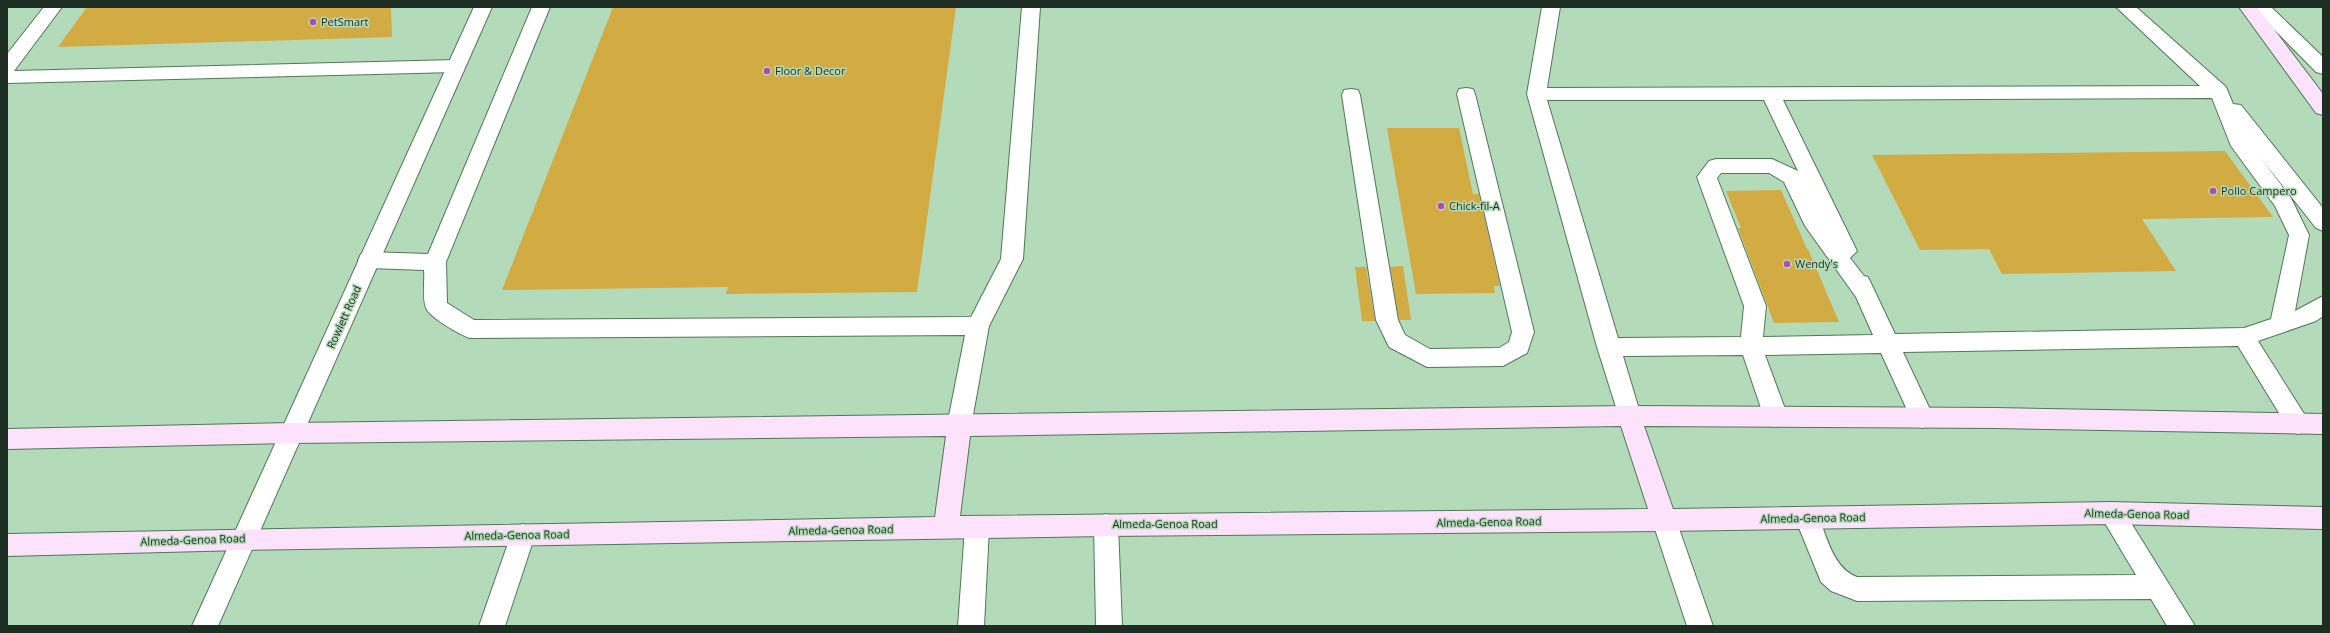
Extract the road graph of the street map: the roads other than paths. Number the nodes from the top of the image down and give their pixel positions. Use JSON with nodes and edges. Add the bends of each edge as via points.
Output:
{"nodes":[{"id":1,"x":53,"y":7,"type":"edge"},
{"id":2,"x":483,"y":7,"type":"edge"},
{"id":3,"x":541,"y":7,"type":"edge"},
{"id":4,"x":1031,"y":7,"type":"edge"},
{"id":5,"x":1551,"y":7,"type":"edge"},
{"id":6,"x":2125,"y":7,"type":"edge"},
{"id":7,"x":2248,"y":7,"type":"edge"},
{"id":8,"x":2261,"y":7,"type":"edge"},
{"id":9,"x":456,"y":66,"type":"junction"},
{"id":10,"x":7,"y":67,"type":"edge"},
{"id":11,"x":2323,"y":68,"type":"edge"},
{"id":12,"x":7,"y":77,"type":"edge"},
{"id":13,"x":2219,"y":92,"type":"junction"},
{"id":14,"x":1466,"y":94,"type":"dead end"},
{"id":15,"x":1536,"y":94,"type":"junction"},
{"id":16,"x":1771,"y":94,"type":"junction"},
{"id":17,"x":1351,"y":95,"type":"dead end"},
{"id":18,"x":2323,"y":108,"type":"edge"},
{"id":19,"x":2323,"y":223,"type":"edge"},
{"id":20,"x":370,"y":260,"type":"junction"},
{"id":21,"x":436,"y":262,"type":"junction"},
{"id":22,"x":1866,"y":295,"type":"junction"},
{"id":23,"x":2323,"y":305,"type":"edge"},
{"id":24,"x":2280,"y":325,"type":"junction"},
{"id":25,"x":978,"y":326,"type":"junction"},
{"id":26,"x":2244,"y":337,"type":"junction"},
{"id":27,"x":1888,"y":343,"type":"junction"},
{"id":28,"x":1751,"y":346,"type":"junction"},
{"id":29,"x":1608,"y":347,"type":"junction"},
{"id":30,"x":1629,"y":416,"type":"junction"},
{"id":31,"x":2323,"y":416,"type":"edge"},
{"id":32,"x":1776,"y":417,"type":"junction"},
{"id":33,"x":1922,"y":418,"type":"junction"},
{"id":34,"x":2298,"y":424,"type":"junction"},
{"id":35,"x":2323,"y":424,"type":"edge"},
{"id":36,"x":959,"y":426,"type":"junction"},
{"id":37,"x":292,"y":433,"type":"junction"},
{"id":38,"x":7,"y":439,"type":"edge"},
{"id":39,"x":2111,"y":513,"type":"junction"},
{"id":40,"x":1807,"y":518,"type":"junction"},
{"id":41,"x":2323,"y":518,"type":"edge"},
{"id":42,"x":1664,"y":520,"type":"junction"},
{"id":43,"x":1106,"y":525,"type":"junction"},
{"id":44,"x":946,"y":528,"type":"junction"},
{"id":45,"x":977,"y":528,"type":"junction"},
{"id":46,"x":523,"y":535,"type":"junction"},
{"id":47,"x":243,"y":539,"type":"junction"},
{"id":48,"x":7,"y":545,"type":"edge"},
{"id":49,"x":2158,"y":587,"type":"junction"},
{"id":50,"x":205,"y":626,"type":"edge"},
{"id":51,"x":492,"y":626,"type":"edge"},
{"id":52,"x":971,"y":626,"type":"edge"},
{"id":53,"x":1109,"y":626,"type":"edge"},
{"id":54,"x":1700,"y":626,"type":"edge"},
{"id":55,"x":2182,"y":626,"type":"edge"}],
"edges":[{"from":1,"to":10,"type":"street"},
{"from":2,"to":9,"type":"street","name":"Rowlett Road"},
{"from":3,"to":21,"type":"street"},
{"from":4,"to":25,"type":"street","via":[[1012,259]]},
{"from":5,"to":15,"type":"street"},
{"from":6,"to":13,"type":"street"},
{"from":7,"to":18,"type":"main road"},
{"from":8,"to":11,"type":"street"},
{"from":9,"to":12,"type":"street"},
{"from":9,"to":20,"type":"street","name":"Rowlett Road"},
{"from":13,"to":16,"type":"street"},
{"from":13,"to":19,"type":"street"},
{"from":13,"to":24,"type":"street","via":[[2241,146],[2284,204],[2299,234]]},
{"from":14,"to":17,"type":"street","via":[[1523,332],[1518,347],[1503,357],[1427,358],[1397,341],[1387,320]]},
{"from":15,"to":16,"type":"street"},
{"from":15,"to":29,"type":"street"},
{"from":16,"to":22,"type":"street"},
{"from":20,"to":21,"type":"street"},
{"from":20,"to":37,"type":"street","name":"Rowlett Road"},
{"from":21,"to":25,"type":"street","via":[[436,307],[470,330]]},
{"from":22,"to":27,"type":"street"},
{"from":22,"to":28,"type":"street","via":[[1812,221],[1792,177],[1772,166],[1716,166],[1707,176],[1755,306]]},
{"from":23,"to":24,"type":"street","via":[[2308,315]]},
{"from":24,"to":26,"type":"street"},
{"from":25,"to":36,"type":"street"},
{"from":26,"to":27,"type":"street"},
{"from":26,"to":34,"type":"street"},
{"from":27,"to":28,"type":"street"},
{"from":27,"to":33,"type":"street"},
{"from":28,"to":29,"type":"street"},
{"from":28,"to":32,"type":"street"},
{"from":29,"to":30,"type":"street"},
{"from":30,"to":32,"type":"main road"},
{"from":30,"to":36,"type":"main road"},
{"from":30,"to":42,"type":"main road"},
{"from":31,"to":34,"type":"main road"},
{"from":32,"to":33,"type":"main road"},
{"from":33,"to":34,"type":"main road"},
{"from":34,"to":35,"type":"main road"},
{"from":36,"to":37,"type":"main road"},
{"from":36,"to":44,"type":"main road"},
{"from":37,"to":38,"type":"main road"},
{"from":37,"to":47,"type":"street","name":"Rowlett Road"},
{"from":39,"to":40,"type":"main road","name":"Almeda-Genoa Road"},
{"from":39,"to":41,"type":"main road","name":"Almeda-Genoa Road"},
{"from":39,"to":49,"type":"street"},
{"from":40,"to":42,"type":"main road","name":"Almeda-Genoa Road"},
{"from":40,"to":49,"type":"street","via":[[1830,574],[1840,583],[1857,589]]},
{"from":42,"to":43,"type":"main road","name":"Almeda-Genoa Road"},
{"from":42,"to":54,"type":"street"},
{"from":43,"to":45,"type":"main road","name":"Almeda-Genoa Road"},
{"from":43,"to":53,"type":"street"},
{"from":44,"to":45,"type":"main road","name":"Almeda-Genoa Road"},
{"from":44,"to":46,"type":"main road","name":"Almeda-Genoa Road"},
{"from":45,"to":52,"type":"street"},
{"from":46,"to":47,"type":"main road","name":"Almeda-Genoa Road"},
{"from":46,"to":51,"type":"street"},
{"from":47,"to":48,"type":"main road","name":"Almeda-Genoa Road"},
{"from":47,"to":50,"type":"street","name":"Rowlett Road"},
{"from":49,"to":55,"type":"street"}]}
